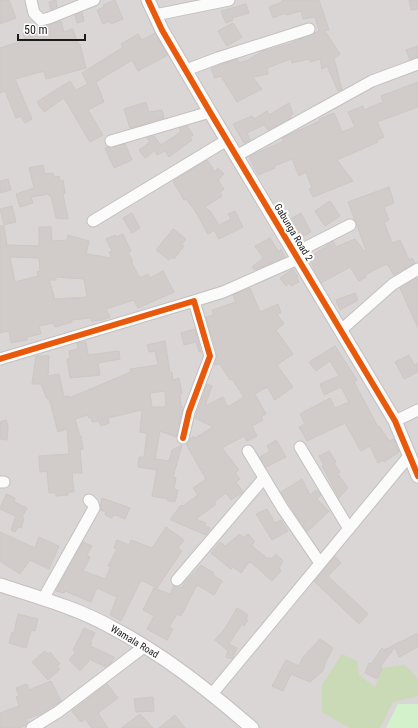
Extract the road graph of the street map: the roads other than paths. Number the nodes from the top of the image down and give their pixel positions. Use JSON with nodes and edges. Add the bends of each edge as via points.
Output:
{"nodes":[{"id":1,"x":31,"y":0,"type":"edge"},
{"id":2,"x":94,"y":0,"type":"edge"},
{"id":3,"x":148,"y":0,"type":"edge"},
{"id":4,"x":229,"y":0,"type":"edge"},
{"id":5,"x":155,"y":15,"type":"junction"},
{"id":6,"x":309,"y":29,"type":"dead end"},
{"id":7,"x":418,"y":64,"type":"edge"},
{"id":8,"x":186,"y":70,"type":"junction"},
{"id":9,"x":210,"y":112,"type":"junction"},
{"id":10,"x":227,"y":140,"type":"junction"},
{"id":11,"x":111,"y":141,"type":"dead end"},
{"id":12,"x":236,"y":156,"type":"junction"},
{"id":13,"x":93,"y":221,"type":"dead end"},
{"id":14,"x":350,"y":225,"type":"dead end"},
{"id":15,"x":297,"y":256,"type":"junction"},
{"id":16,"x":418,"y":269,"type":"edge"},
{"id":17,"x":194,"y":301,"type":"junction"},
{"id":18,"x":340,"y":330,"type":"junction"},
{"id":19,"x":0,"y":359,"type":"edge"},
{"id":20,"x":418,"y":410,"type":"edge"},
{"id":21,"x":395,"y":421,"type":"junction"},
{"id":22,"x":183,"y":438,"type":"dead end"},
{"id":23,"x":300,"y":447,"type":"dead end"},
{"id":24,"x":248,"y":451,"type":"dead end"},
{"id":25,"x":410,"y":456,"type":"junction"},
{"id":26,"x":418,"y":476,"type":"edge"},
{"id":27,"x":264,"y":478,"type":"junction"},
{"id":28,"x":89,"y":500,"type":"dead end"},
{"id":29,"x":349,"y":529,"type":"junction"},
{"id":30,"x":320,"y":563,"type":"junction"},
{"id":31,"x":177,"y":580,"type":"dead end"},
{"id":32,"x":0,"y":585,"type":"edge"},
{"id":33,"x":43,"y":599,"type":"junction"},
{"id":34,"x":145,"y":646,"type":"junction"},
{"id":35,"x":212,"y":694,"type":"junction"},
{"id":36,"x":32,"y":728,"type":"edge"},
{"id":37,"x":252,"y":728,"type":"edge"}],
"edges":[{"from":1,"to":2,"type":"street","via":[[34,13],[41,20]]},
{"from":3,"to":5,"type":"street","name":"Gabunga Road 2"},
{"from":4,"to":5,"type":"street"},
{"from":5,"to":8,"type":"street","name":"Gabunga Road 2"},
{"from":6,"to":8,"type":"street"},
{"from":7,"to":12,"type":"street","via":[[372,82]]},
{"from":8,"to":9,"type":"street","name":"Gabunga Road 2"},
{"from":9,"to":10,"type":"street","name":"Gabunga Road 2"},
{"from":9,"to":11,"type":"street"},
{"from":10,"to":12,"type":"street","name":"Gabunga Road 2"},
{"from":10,"to":13,"type":"street"},
{"from":12,"to":15,"type":"street","name":"Gabunga Road 2"},
{"from":14,"to":15,"type":"street"},
{"from":15,"to":17,"type":"street","via":[[223,292]]},
{"from":15,"to":18,"type":"street","name":"Gabunga Road 2"},
{"from":16,"to":18,"type":"street","via":[[393,284]]},
{"from":17,"to":19,"type":"street"},
{"from":17,"to":22,"type":"street","via":[[210,356],[189,412]]},
{"from":18,"to":21,"type":"street","name":"Gabunga Road 2"},
{"from":20,"to":21,"type":"street"},
{"from":21,"to":25,"type":"street","name":"Gabunga Road 2"},
{"from":23,"to":29,"type":"street"},
{"from":24,"to":27,"type":"street"},
{"from":25,"to":26,"type":"street","name":"Gabunga Road 2"},
{"from":25,"to":29,"type":"street"},
{"from":27,"to":30,"type":"street"},
{"from":27,"to":31,"type":"street"},
{"from":28,"to":33,"type":"street","via":[[94,508]]},
{"from":29,"to":30,"type":"street"},
{"from":30,"to":35,"type":"street"},
{"from":32,"to":33,"type":"street","name":"Wamala Road"},
{"from":33,"to":34,"type":"street","name":"Wamala Road","via":[[111,626]]},
{"from":34,"to":35,"type":"street","name":"Wamala Road"},
{"from":34,"to":36,"type":"street","via":[[58,712]]},
{"from":35,"to":37,"type":"street","name":"Wamala Road"}]}
